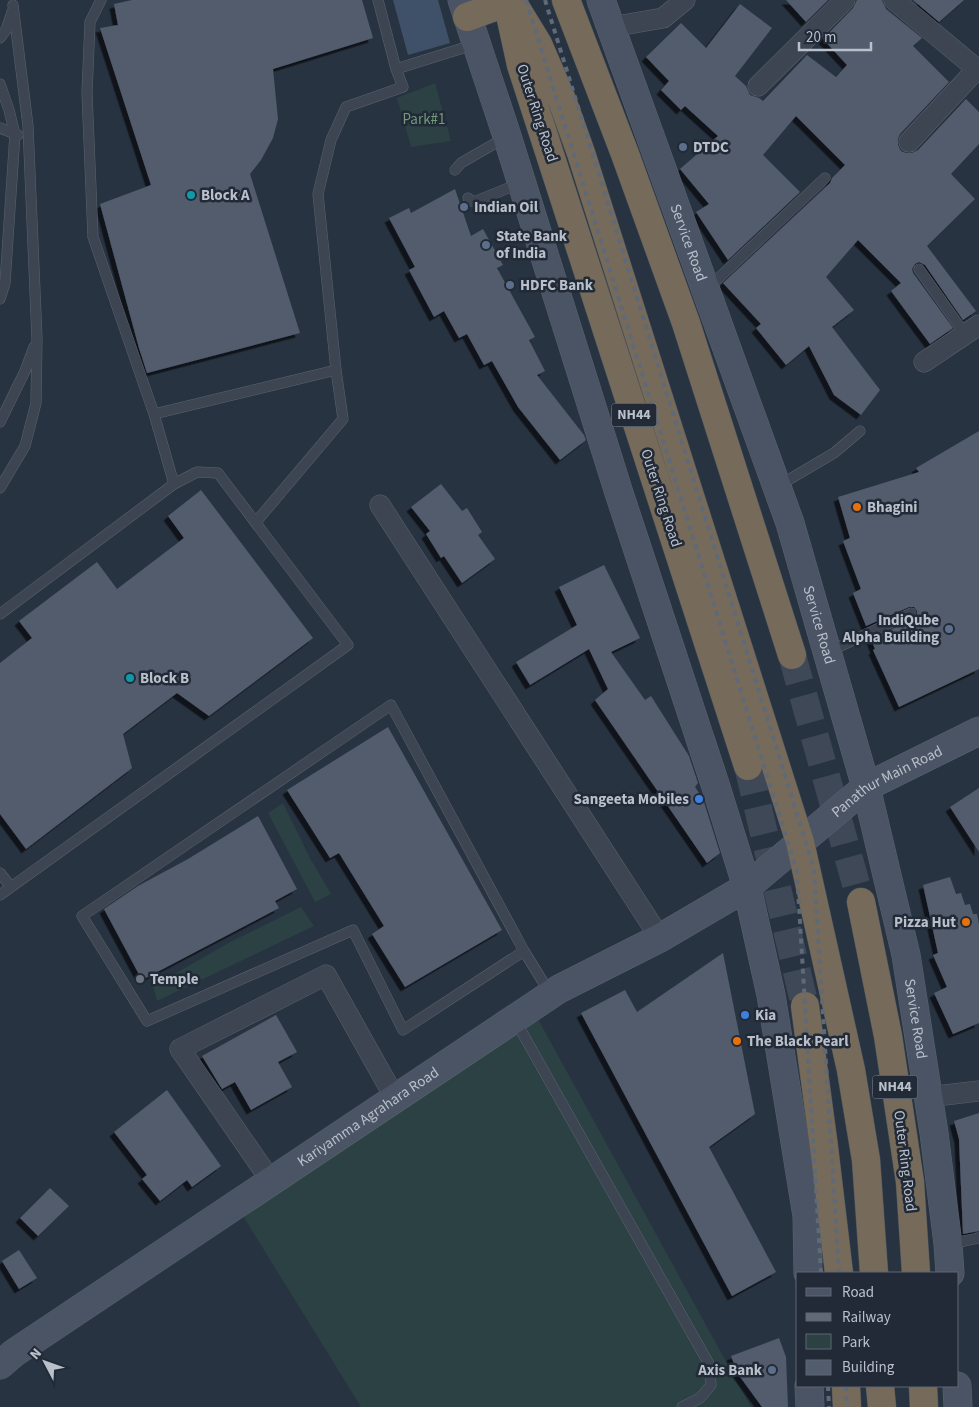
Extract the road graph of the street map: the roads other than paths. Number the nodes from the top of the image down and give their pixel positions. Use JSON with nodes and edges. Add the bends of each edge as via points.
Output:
{"nodes":[{"id":1,"x":101,"y":0,"type":"edge"},
{"id":2,"x":378,"y":0,"type":"edge"},
{"id":3,"x":566,"y":0,"type":"edge"},
{"id":4,"x":601,"y":0,"type":"edge"},
{"id":5,"x":685,"y":0,"type":"edge"},
{"id":6,"x":845,"y":0,"type":"edge"},
{"id":7,"x":894,"y":0,"type":"edge"},
{"id":8,"x":508,"y":1,"type":"edge"},
{"id":9,"x":13,"y":2,"type":"edge"},
{"id":10,"x":464,"y":8,"type":"edge"},
{"id":11,"x":610,"y":27,"type":"junction"},
{"id":12,"x":0,"y":38,"type":"edge"},
{"id":13,"x":476,"y":44,"type":"junction"},
{"id":14,"x":976,"y":65,"type":"edge"},
{"id":15,"x":396,"y":69,"type":"junction"},
{"id":16,"x":0,"y":84,"type":"edge"},
{"id":17,"x":758,"y":86,"type":"dead end"},
{"id":18,"x":0,"y":128,"type":"edge"},
{"id":19,"x":15,"y":134,"type":"junction"},
{"id":20,"x":507,"y":136,"type":"junction"},
{"id":21,"x":29,"y":137,"type":"junction"},
{"id":22,"x":910,"y":142,"type":"dead end"},
{"id":23,"x":455,"y":170,"type":"dead end"},
{"id":24,"x":825,"y":178,"type":"dead end"},
{"id":25,"x":522,"y":183,"type":"junction"},
{"id":26,"x":468,"y":198,"type":"dead end"},
{"id":27,"x":919,"y":268,"type":"dead end"},
{"id":28,"x":706,"y":290,"type":"junction"},
{"id":29,"x":0,"y":299,"type":"edge"},
{"id":30,"x":972,"y":330,"type":"edge"},
{"id":31,"x":37,"y":339,"type":"junction"},
{"id":32,"x":924,"y":362,"type":"dead end"},
{"id":33,"x":336,"y":370,"type":"junction"},
{"id":34,"x":154,"y":414,"type":"junction"},
{"id":35,"x":0,"y":422,"type":"edge"},
{"id":36,"x":860,"y":431,"type":"dead end"},
{"id":37,"x":174,"y":484,"type":"junction"},
{"id":38,"x":777,"y":486,"type":"junction"},
{"id":39,"x":0,"y":488,"type":"edge"},
{"id":40,"x":380,"y":505,"type":"dead end"},
{"id":41,"x":256,"y":522,"type":"junction"},
{"id":42,"x":911,"y":613,"type":"dead end"},
{"id":43,"x":0,"y":614,"type":"edge"},
{"id":44,"x":827,"y":653,"type":"junction"},
{"id":45,"x":792,"y":655,"type":"tunnel mouth"},
{"id":46,"x":978,"y":734,"type":"edge"},
{"id":47,"x":748,"y":766,"type":"tunnel mouth"},
{"id":48,"x":866,"y":787,"type":"junction"},
{"id":49,"x":800,"y":842,"type":"junction"},
{"id":50,"x":0,"y":873,"type":"edge"},
{"id":51,"x":747,"y":887,"type":"junction"},
{"id":52,"x":11,"y":888,"type":"junction"},
{"id":53,"x":0,"y":895,"type":"edge"},
{"id":54,"x":861,"y":902,"type":"tunnel mouth"},
{"id":55,"x":660,"y":938,"type":"junction"},
{"id":56,"x":524,"y":951,"type":"junction"},
{"id":57,"x":551,"y":995,"type":"junction"},
{"id":58,"x":805,"y":1006,"type":"tunnel mouth"},
{"id":59,"x":514,"y":1019,"type":"junction"},
{"id":60,"x":979,"y":1091,"type":"edge"},
{"id":61,"x":928,"y":1097,"type":"junction"},
{"id":62,"x":395,"y":1098,"type":"junction"},
{"id":63,"x":271,"y":1181,"type":"junction"},
{"id":64,"x":979,"y":1238,"type":"edge"},
{"id":65,"x":948,"y":1244,"type":"junction"},
{"id":66,"x":808,"y":1272,"type":"edge"},
{"id":67,"x":839,"y":1272,"type":"edge"},
{"id":68,"x":874,"y":1272,"type":"edge"},
{"id":69,"x":916,"y":1272,"type":"edge"},
{"id":70,"x":950,"y":1272,"type":"edge"},
{"id":71,"x":1,"y":1361,"type":"edge"},
{"id":72,"x":810,"y":1387,"type":"edge"},
{"id":73,"x":846,"y":1387,"type":"edge"},
{"id":74,"x":880,"y":1387,"type":"edge"},
{"id":75,"x":923,"y":1387,"type":"edge"},
{"id":76,"x":957,"y":1387,"type":"edge"},
{"id":77,"x":682,"y":1407,"type":"edge"},
{"id":78,"x":810,"y":1407,"type":"edge"},
{"id":79,"x":847,"y":1407,"type":"edge"},
{"id":80,"x":882,"y":1407,"type":"edge"},
{"id":81,"x":924,"y":1407,"type":"edge"},
{"id":82,"x":958,"y":1407,"type":"edge"}],
"edges":[{"from":1,"to":34,"type":"lane","via":[[90,22],[88,85],[93,237]]},
{"from":2,"to":15,"type":"lane"},
{"from":3,"to":45,"type":"highway","via":[[686,323]]},
{"from":4,"to":11,"type":"street","name":"Service Road"},
{"from":5,"to":11,"type":"street","via":[[663,18]]},
{"from":6,"to":17,"type":"street"},
{"from":7,"to":14,"type":"street"},
{"from":8,"to":10,"type":"highway"},
{"from":8,"to":47,"type":"highway","name":"Outer Ring Road","number":"NH44","via":[[521,65]]},
{"from":8,"to":49,"type":"highway","via":[[538,44],[581,153]]},
{"from":9,"to":12,"type":"lane","via":[[12,18]]},
{"from":9,"to":21,"type":"lane"},
{"from":10,"to":13,"type":"street"},
{"from":11,"to":28,"type":"street","name":"Service Road"},
{"from":13,"to":15,"type":"lane"},
{"from":13,"to":20,"type":"street"},
{"from":14,"to":22,"type":"street"},
{"from":15,"to":33,"type":"lane","via":[[403,87],[346,108],[331,140],[318,194]]},
{"from":16,"to":19,"type":"lane"},
{"from":18,"to":19,"type":"lane"},
{"from":19,"to":21,"type":"lane"},
{"from":19,"to":29,"type":"lane","via":[[5,282]]},
{"from":20,"to":23,"type":"lane","via":[[460,163]]},
{"from":20,"to":25,"type":"street"},
{"from":21,"to":31,"type":"lane"},
{"from":24,"to":28,"type":"lane"},
{"from":25,"to":26,"type":"lane","via":[[476,200]]},
{"from":25,"to":51,"type":"street"},
{"from":27,"to":30,"type":"lane"},
{"from":28,"to":38,"type":"street","name":"Service Road"},
{"from":30,"to":32,"type":"street"},
{"from":31,"to":35,"type":"lane"},
{"from":31,"to":39,"type":"lane","via":[[36,403],[26,446]]},
{"from":33,"to":34,"type":"lane"},
{"from":33,"to":41,"type":"lane","via":[[343,418]]},
{"from":34,"to":37,"type":"lane"},
{"from":36,"to":38,"type":"lane","via":[[834,453]]},
{"from":37,"to":41,"type":"lane","via":[[197,472],[218,473]]},
{"from":37,"to":43,"type":"lane"},
{"from":38,"to":44,"type":"street","name":"Service Road"},
{"from":40,"to":55,"type":"street"},
{"from":41,"to":52,"type":"lane","via":[[348,645]]},
{"from":42,"to":44,"type":"lane"},
{"from":44,"to":48,"type":"street","name":"Service Road"},
{"from":46,"to":48,"type":"street","name":"Panathur Main Road"},
{"from":48,"to":49,"type":"street","name":"Panathur Main Road"},
{"from":48,"to":61,"type":"street","name":"Service Road","via":[[906,955]]},
{"from":49,"to":51,"type":"street","name":"Panathur Main Road"},
{"from":49,"to":68,"type":"highway","via":[[851,1070],[866,1160]]},
{"from":50,"to":52,"type":"lane"},
{"from":51,"to":55,"type":"street","name":"Kariyamma Agrahara Road"},
{"from":51,"to":66,"type":"street","via":[[771,995],[802,1187]]},
{"from":52,"to":53,"type":"lane"},
{"from":54,"to":69,"type":"highway","name":"Outer Ring Road","number":"NH44","via":[[888,1036],[908,1172]]},
{"from":55,"to":57,"type":"street","name":"Kariyamma Agrahara Road"},
{"from":56,"to":56,"type":"lane","via":[[391,705],[82,916],[147,1022],[353,930],[403,1030]]},
{"from":56,"to":57,"type":"lane"},
{"from":57,"to":59,"type":"street","name":"Kariyamma Agrahara Road"},
{"from":58,"to":67,"type":"highway"},
{"from":59,"to":62,"type":"street","name":"Kariyamma Agrahara Road"},
{"from":59,"to":77,"type":"lane","via":[[709,1364],[711,1385],[700,1398]]},
{"from":60,"to":61,"type":"street"},
{"from":61,"to":65,"type":"street","name":"Service Road"},
{"from":62,"to":63,"type":"street","name":"Kariyamma Agrahara Road"},
{"from":62,"to":63,"type":"street","via":[[326,976],[180,1049]]},
{"from":63,"to":71,"type":"street","name":"Kariyamma Agrahara Road"},
{"from":64,"to":65,"type":"lane"},
{"from":65,"to":70,"type":"street","name":"Service Road"},
{"from":72,"to":78,"type":"street"},
{"from":73,"to":79,"type":"highway"},
{"from":74,"to":80,"type":"highway"},
{"from":75,"to":81,"type":"highway"},
{"from":76,"to":82,"type":"street"}]}
